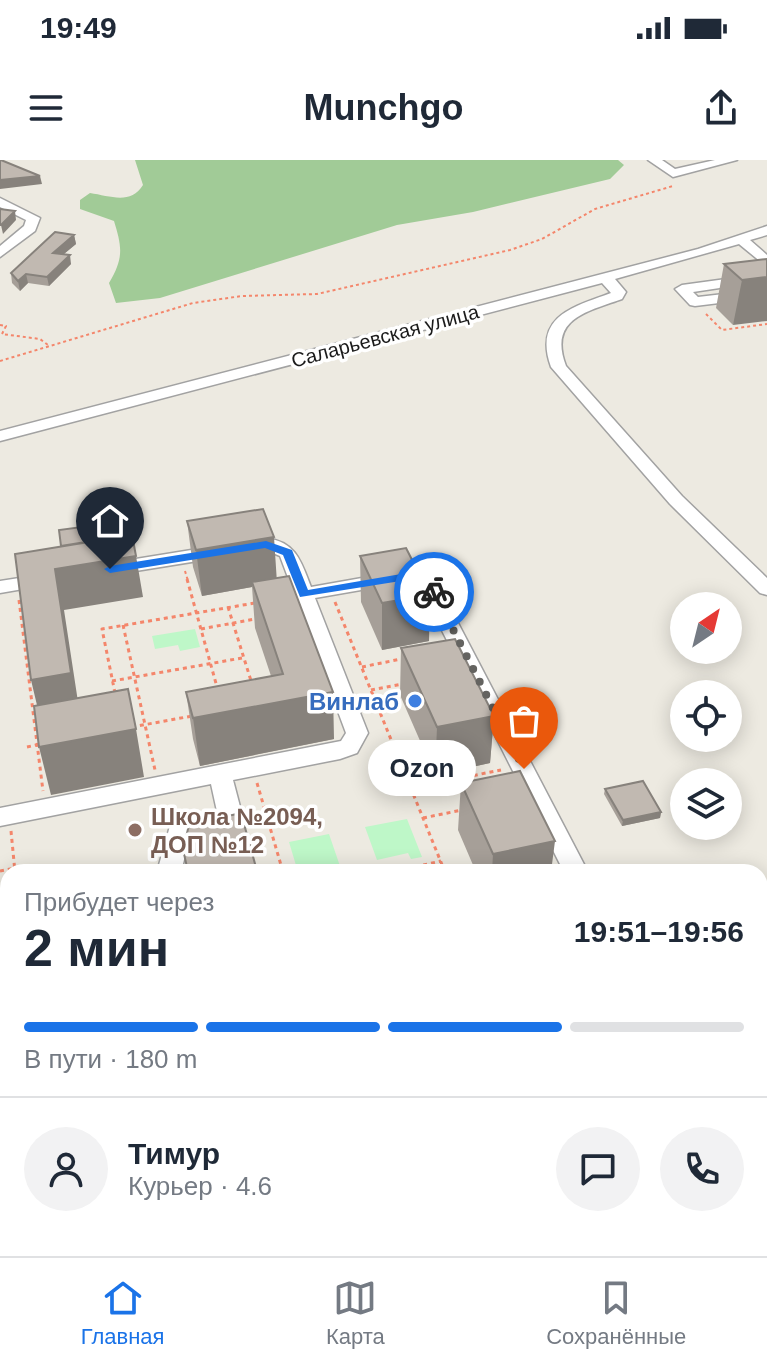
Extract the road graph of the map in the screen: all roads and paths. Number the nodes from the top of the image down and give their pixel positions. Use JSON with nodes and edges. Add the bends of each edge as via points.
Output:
{"nodes":[{"id":1,"x":654,"y":160,"type":"edge"},
{"id":2,"x":731,"y":160,"type":"edge"},
{"id":3,"x":703,"y":167,"type":"junction"},
{"id":4,"x":0,"y":202,"type":"edge"},
{"id":5,"x":767,"y":230,"type":"edge"},
{"id":6,"x":742,"y":240,"type":"junction"},
{"id":7,"x":0,"y":253,"type":"edge"},
{"id":8,"x":767,"y":263,"type":"edge"},
{"id":9,"x":605,"y":278,"type":"junction"},
{"id":10,"x":767,"y":293,"type":"edge"},
{"id":11,"x":695,"y":302,"type":"joint"},
{"id":12,"x":767,"y":324,"type":"edge"},
{"id":13,"x":0,"y":325,"type":"edge"},
{"id":14,"x":50,"y":346,"type":"junction"},
{"id":15,"x":0,"y":361,"type":"edge"},
{"id":16,"x":0,"y":436,"type":"edge"},
{"id":17,"x":184,"y":568,"type":"dead end"},
{"id":18,"x":94,"y":572,"type":"edge"},
{"id":19,"x":63,"y":577,"type":"edge"},
{"id":20,"x":767,"y":589,"type":"edge"},
{"id":21,"x":9,"y":590,"type":"edge"},
{"id":22,"x":304,"y":594,"type":"junction"},
{"id":23,"x":334,"y":599,"type":"dead end"},
{"id":24,"x":257,"y":602,"type":"edge"},
{"id":25,"x":228,"y":607,"type":"junction"},
{"id":26,"x":197,"y":613,"type":"junction"},
{"id":27,"x":263,"y":618,"type":"edge"},
{"id":28,"x":233,"y":623,"type":"junction"},
{"id":29,"x":123,"y":625,"type":"junction"},
{"id":30,"x":201,"y":629,"type":"junction"},
{"id":31,"x":243,"y":657,"type":"junction"},
{"id":32,"x":404,"y":659,"type":"edge"},
{"id":33,"x":211,"y":663,"type":"junction"},
{"id":34,"x":362,"y":667,"type":"junction"},
{"id":35,"x":135,"y":677,"type":"junction"},
{"id":36,"x":112,"y":681,"type":"junction"},
{"id":37,"x":415,"y":682,"type":"edge"},
{"id":38,"x":253,"y":688,"type":"edge"},
{"id":39,"x":371,"y":690,"type":"junction"},
{"id":40,"x":221,"y":698,"type":"edge"},
{"id":41,"x":117,"y":705,"type":"edge"},
{"id":42,"x":198,"y":714,"type":"edge"},
{"id":43,"x":145,"y":725,"type":"junction"},
{"id":44,"x":122,"y":729,"type":"edge"},
{"id":45,"x":44,"y":743,"type":"edge"},
{"id":46,"x":37,"y":745,"type":"junction"},
{"id":47,"x":27,"y":747,"type":"dead end"},
{"id":48,"x":252,"y":768,"type":"junction"},
{"id":49,"x":505,"y":769,"type":"dead end"},
{"id":50,"x":156,"y":775,"type":"dead end"},
{"id":51,"x":220,"y":775,"type":"junction"},
{"id":52,"x":411,"y":788,"type":"junction"},
{"id":53,"x":44,"y":799,"type":"dead end"},
{"id":54,"x":465,"y":809,"type":"edge"},
{"id":55,"x":5,"y":817,"type":"edge"},
{"id":56,"x":423,"y":818,"type":"junction"},
{"id":57,"x":441,"y":861,"type":"junction"},
{"id":58,"x":14,"y":864,"type":"edge"},
{"id":59,"x":171,"y":864,"type":"edge"},
{"id":60,"x":281,"y":864,"type":"edge"},
{"id":61,"x":428,"y":864,"type":"edge"},
{"id":62,"x":442,"y":864,"type":"edge"},
{"id":63,"x":572,"y":864,"type":"edge"},
{"id":64,"x":0,"y":970,"type":"edge"},
{"id":65,"x":0,"y":978,"type":"edge"},
{"id":66,"x":0,"y":1015,"type":"edge"}],
"edges":[{"from":1,"to":3,"type":"street","via":[[673,173]]},
{"from":2,"to":3,"type":"street"},
{"from":3,"to":14,"type":"path","via":[[689,181],[595,209],[510,250],[317,294],[193,303]]},
{"from":4,"to":7,"type":"street","via":[[33,218],[30,228]]},
{"from":5,"to":6,"type":"street","name":"Саларьевская улица"},
{"from":6,"to":8,"type":"street"},
{"from":6,"to":9,"type":"street","name":"Саларьевская улица"},
{"from":9,"to":16,"type":"street","name":"Саларьевская улица"},
{"from":9,"to":20,"type":"street","via":[[617,296],[566,318],[551,340],[559,367],[676,500]]},
{"from":10,"to":11,"type":"street"},
{"from":11,"to":12,"type":"path","via":[[722,330]]},
{"from":13,"to":14,"type":"path","via":[[6,326],[2,334],[40,339]]},
{"from":14,"to":15,"type":"path"},
{"from":17,"to":26,"type":"path"},
{"from":18,"to":22,"type":"street","via":[[274,545],[288,553]]},
{"from":19,"to":21,"type":"street"},
{"from":21,"to":46,"type":"path"},
{"from":22,"to":48,"type":"street","via":[[357,733],[340,751]]},
{"from":22,"to":63,"type":"street","via":[[407,576],[427,581]]},
{"from":23,"to":34,"type":"path"},
{"from":24,"to":25,"type":"path"},
{"from":25,"to":26,"type":"path"},
{"from":25,"to":28,"type":"path"},
{"from":26,"to":29,"type":"path"},
{"from":26,"to":30,"type":"path"},
{"from":27,"to":28,"type":"path"},
{"from":28,"to":30,"type":"path"},
{"from":28,"to":31,"type":"path"},
{"from":29,"to":35,"type":"path"},
{"from":29,"to":36,"type":"path","via":[[102,629]]},
{"from":30,"to":33,"type":"path"},
{"from":31,"to":33,"type":"path"},
{"from":31,"to":38,"type":"path"},
{"from":32,"to":34,"type":"path"},
{"from":33,"to":35,"type":"path"},
{"from":33,"to":40,"type":"path"},
{"from":34,"to":39,"type":"path"},
{"from":35,"to":36,"type":"path"},
{"from":35,"to":43,"type":"path"},
{"from":36,"to":41,"type":"path"},
{"from":37,"to":39,"type":"path"},
{"from":39,"to":52,"type":"path"},
{"from":42,"to":43,"type":"path"},
{"from":43,"to":44,"type":"path"},
{"from":43,"to":50,"type":"path"},
{"from":45,"to":46,"type":"path"},
{"from":46,"to":47,"type":"path"},
{"from":46,"to":53,"type":"path"},
{"from":48,"to":51,"type":"street"},
{"from":48,"to":60,"type":"path"},
{"from":49,"to":52,"type":"path"},
{"from":51,"to":55,"type":"street"},
{"from":51,"to":59,"type":"street","via":[[232,822],[179,832]]},
{"from":52,"to":56,"type":"path"},
{"from":54,"to":56,"type":"path"},
{"from":55,"to":58,"type":"path"},
{"from":56,"to":57,"type":"path"},
{"from":57,"to":61,"type":"path"},
{"from":57,"to":62,"type":"path"},
{"from":64,"to":65,"type":"street"},
{"from":65,"to":66,"type":"street"}]}
